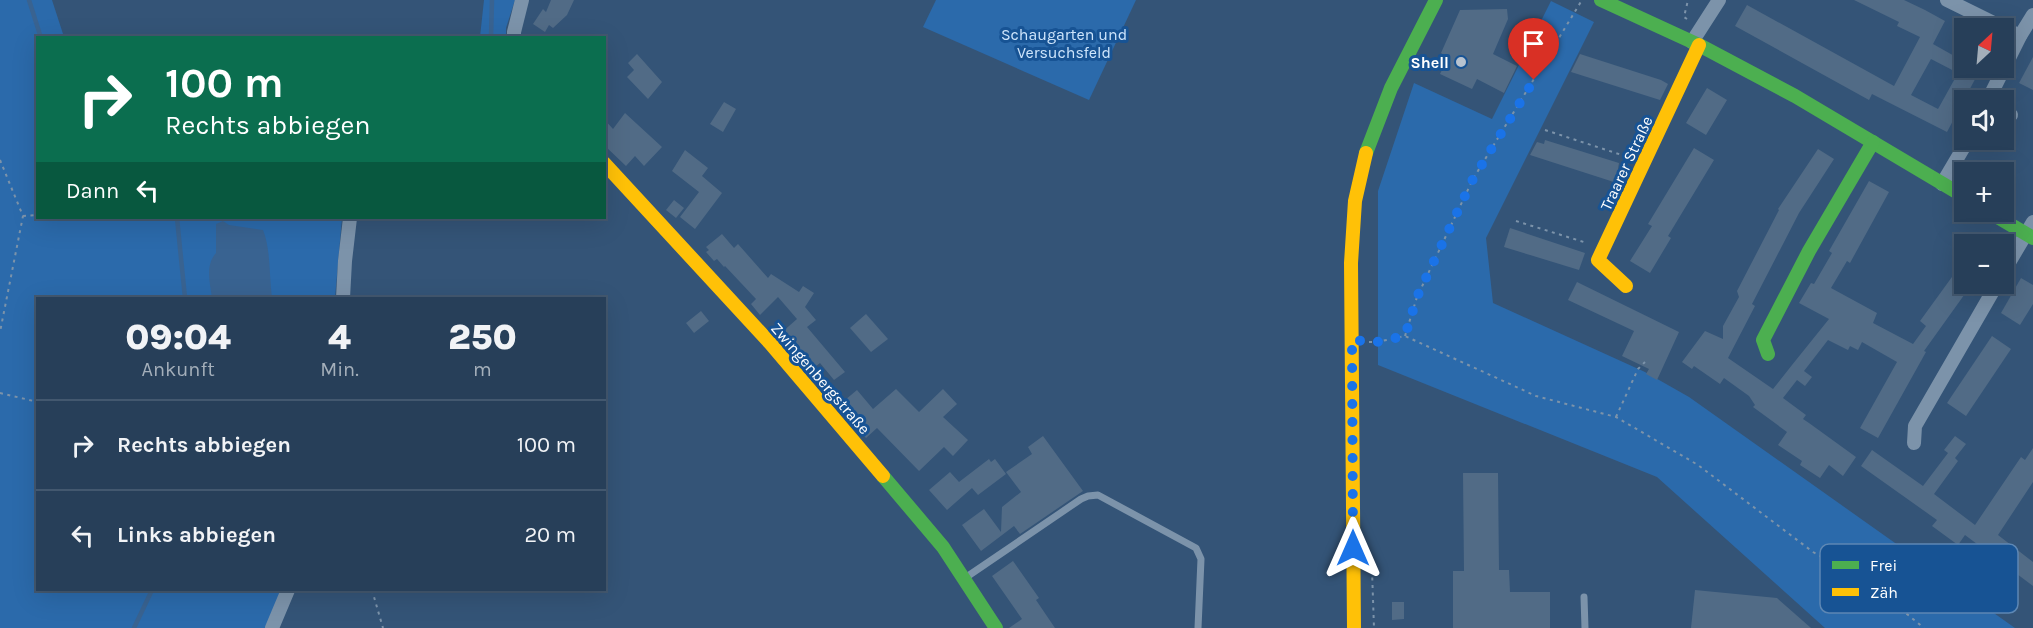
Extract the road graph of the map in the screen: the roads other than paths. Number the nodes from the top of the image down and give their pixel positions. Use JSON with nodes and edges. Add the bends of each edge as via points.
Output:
{"nodes":[{"id":1,"x":522,"y":0,"type":"edge"},
{"id":2,"x":1436,"y":0,"type":"edge"},
{"id":3,"x":1601,"y":0,"type":"edge"},
{"id":4,"x":1719,"y":0,"type":"edge"},
{"id":5,"x":1947,"y":0,"type":"edge"},
{"id":6,"x":2033,"y":15,"type":"edge"},
{"id":7,"x":514,"y":36,"type":"edge"},
{"id":8,"x":2020,"y":36,"type":"junction"},
{"id":9,"x":1697,"y":39,"type":"junction"},
{"id":10,"x":1994,"y":90,"type":"edge"},
{"id":11,"x":1873,"y":142,"type":"junction"},
{"id":12,"x":1962,"y":150,"type":"edge"},
{"id":13,"x":606,"y":165,"type":"edge"},
{"id":14,"x":1942,"y":184,"type":"junction"},
{"id":15,"x":1954,"y":191,"type":"edge"},
{"id":16,"x":350,"y":219,"type":"edge"},
{"id":17,"x":2011,"y":222,"type":"edge"},
{"id":18,"x":2031,"y":231,"type":"edge"},
{"id":19,"x":2014,"y":256,"type":"edge"},
{"id":20,"x":1626,"y":285,"type":"dead end"},
{"id":21,"x":1991,"y":294,"type":"edge"},
{"id":22,"x":343,"y":297,"type":"edge"},
{"id":23,"x":1768,"y":354,"type":"dead end"},
{"id":24,"x":1914,"y":443,"type":"dead end"},
{"id":25,"x":964,"y":579,"type":"junction"},
{"id":26,"x":288,"y":591,"type":"edge"},
{"id":27,"x":1584,"y":597,"type":"dead end"},
{"id":28,"x":272,"y":628,"type":"edge"},
{"id":29,"x":996,"y":628,"type":"edge"},
{"id":30,"x":1198,"y":628,"type":"edge"},
{"id":31,"x":1354,"y":628,"type":"edge"},
{"id":32,"x":1585,"y":628,"type":"edge"}],
"edges":[{"from":1,"to":7,"type":"street"},
{"from":2,"to":31,"type":"street","via":[[1384,102],[1359,181],[1353,218]]},
{"from":3,"to":9,"type":"street"},
{"from":4,"to":9,"type":"street"},
{"from":5,"to":8,"type":"street"},
{"from":6,"to":8,"type":"street"},
{"from":8,"to":10,"type":"street"},
{"from":9,"to":11,"type":"street"},
{"from":9,"to":20,"type":"street","name":"Traarer Straße","via":[[1599,260]]},
{"from":11,"to":14,"type":"street"},
{"from":11,"to":23,"type":"street","via":[[1809,251],[1763,340]]},
{"from":12,"to":14,"type":"street"},
{"from":13,"to":25,"type":"street","name":"Zwingenbergstraße","via":[[770,343],[943,547]]},
{"from":14,"to":15,"type":"street"},
{"from":16,"to":22,"type":"street"},
{"from":17,"to":18,"type":"street"},
{"from":18,"to":19,"type":"street"},
{"from":21,"to":24,"type":"street","via":[[1915,426]]},
{"from":25,"to":29,"type":"street","name":"Zwingenbergstraße"},
{"from":25,"to":30,"type":"lane","via":[[1081,499],[1098,495],[1196,548],[1201,559]]},
{"from":26,"to":28,"type":"street"},
{"from":27,"to":32,"type":"lane"}]}
